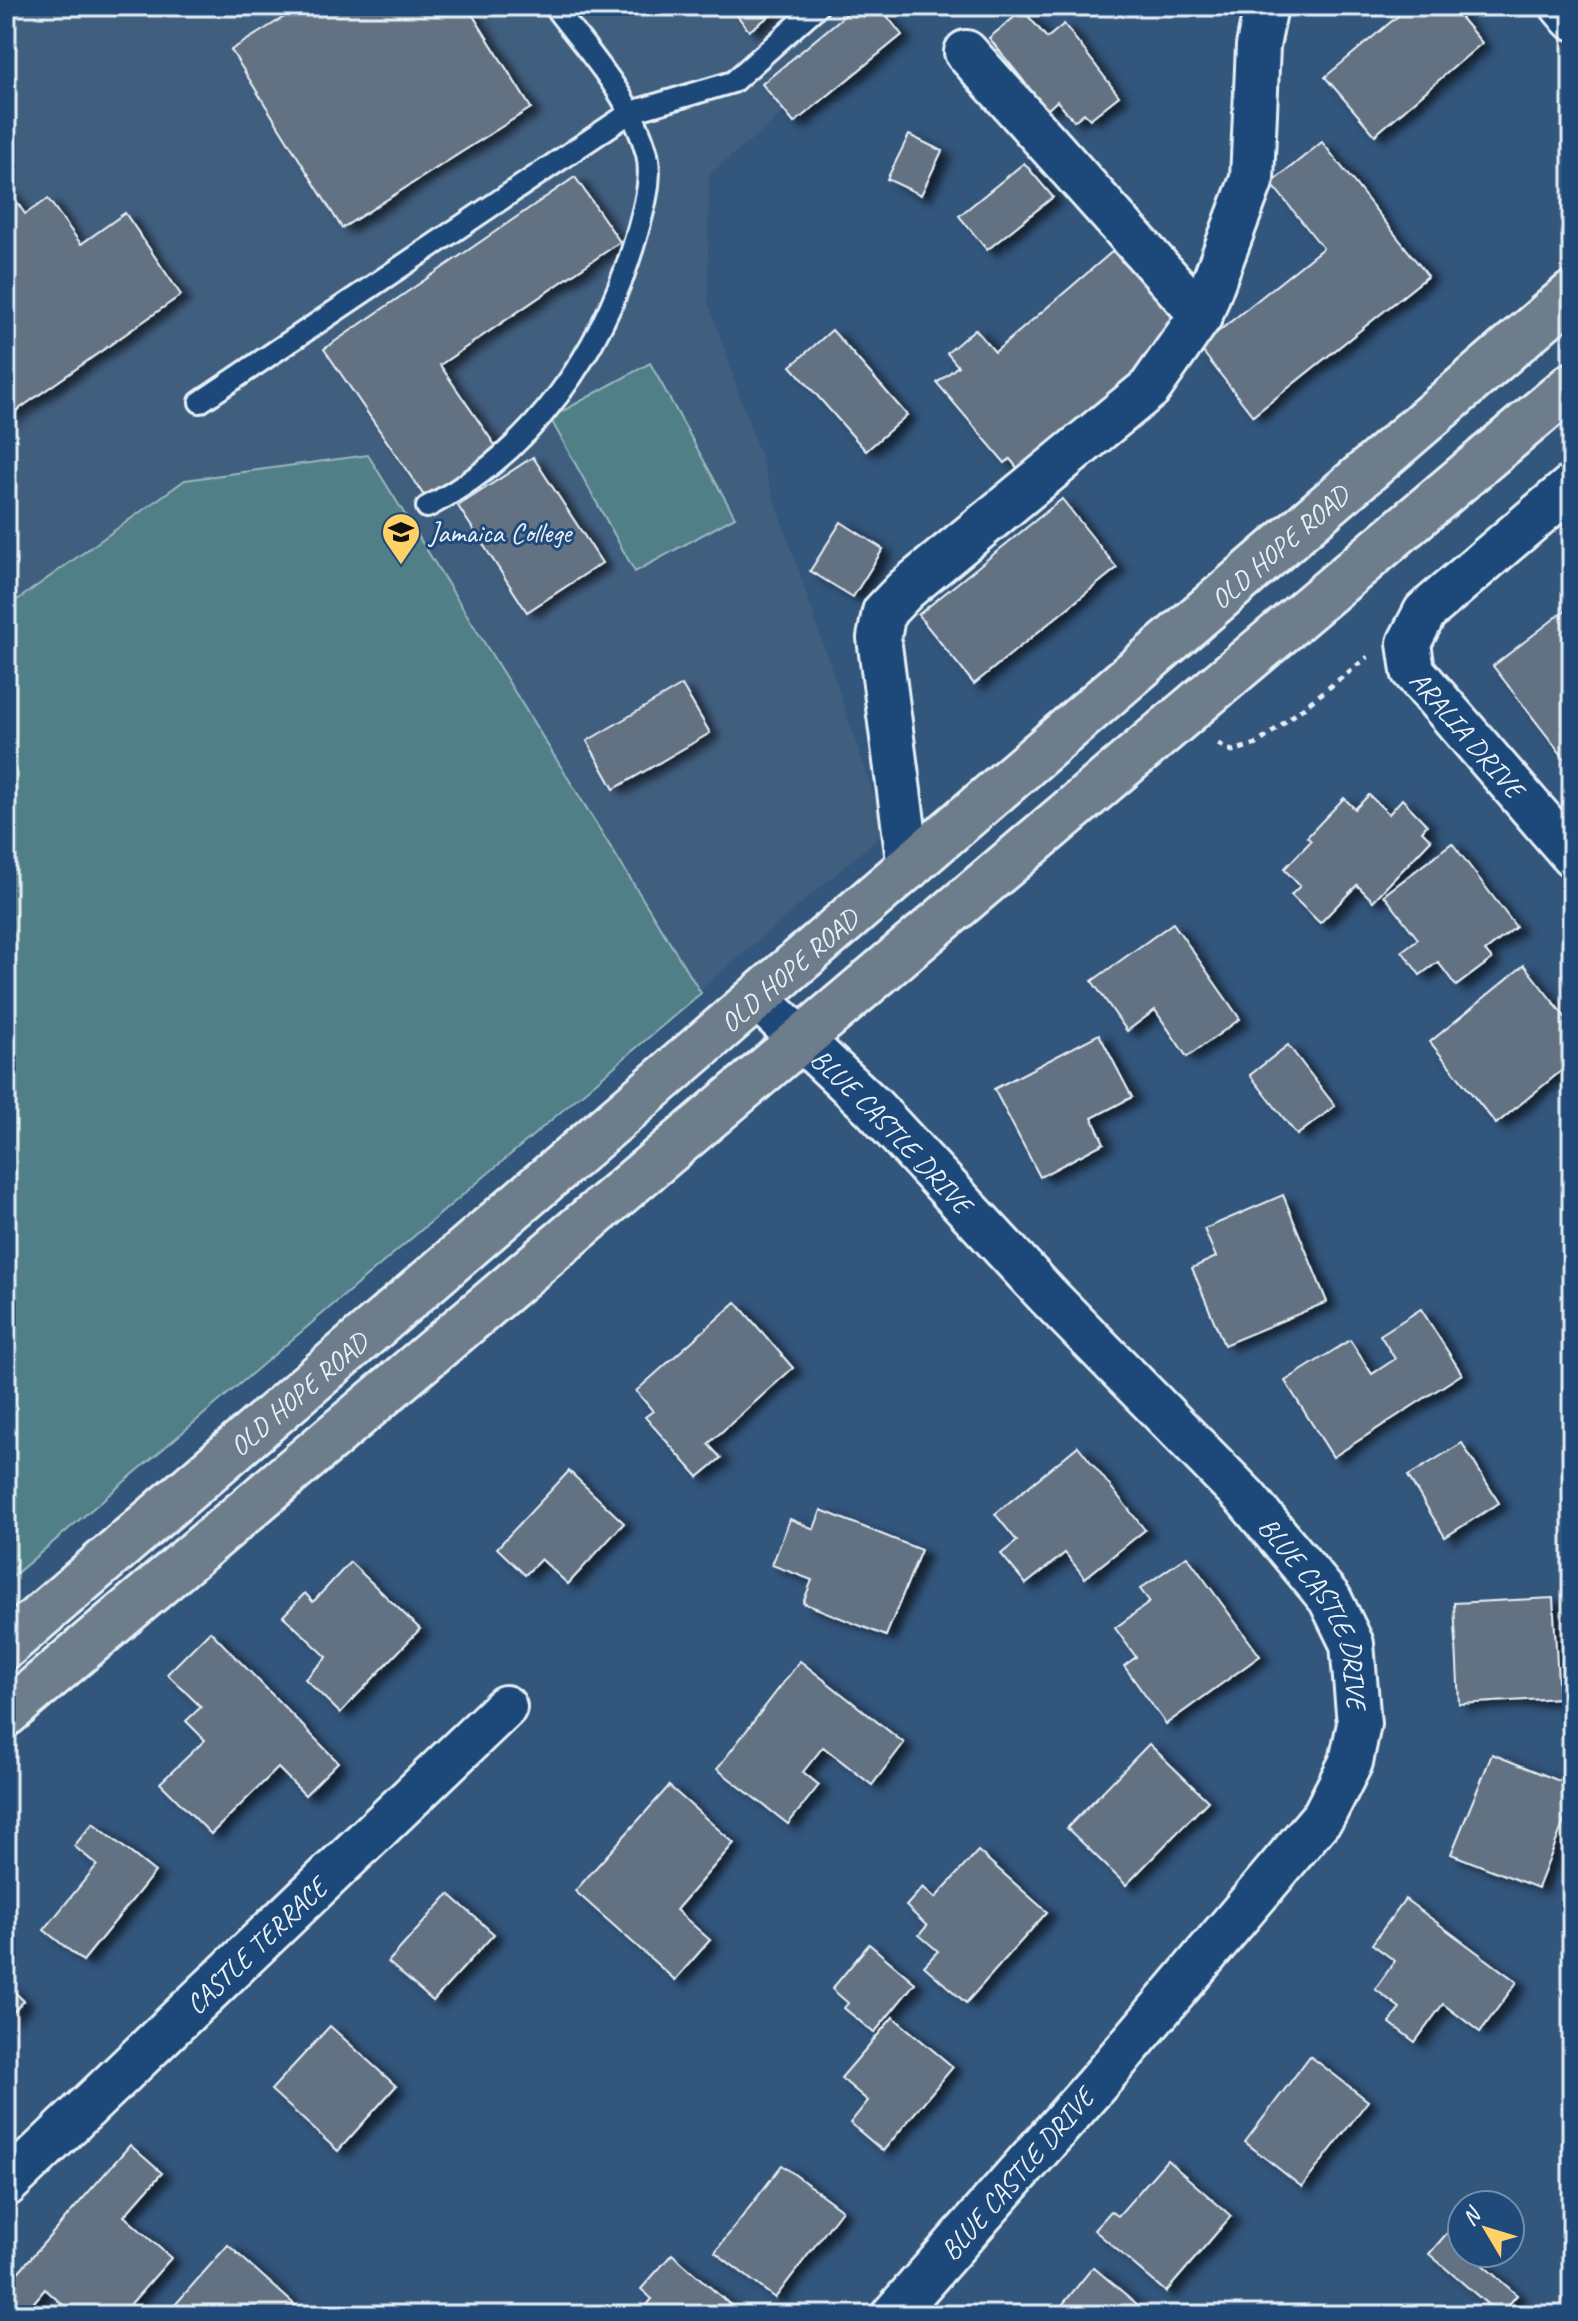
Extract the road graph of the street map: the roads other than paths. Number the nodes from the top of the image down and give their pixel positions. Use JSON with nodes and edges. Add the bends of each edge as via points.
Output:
{"nodes":[{"id":1,"x":554,"y":6,"type":"edge"},
{"id":2,"x":818,"y":6,"type":"edge"},
{"id":3,"x":1266,"y":6,"type":"edge"},
{"id":4,"x":1562,"y":6,"type":"edge"},
{"id":5,"x":1572,"y":18,"type":"edge"},
{"id":6,"x":966,"y":52,"type":"dead end"},
{"id":7,"x":631,"y":112,"type":"junction"},
{"id":8,"x":1572,"y":294,"type":"edge"},
{"id":9,"x":1201,"y":315,"type":"junction"},
{"id":10,"x":1572,"y":385,"type":"edge"},
{"id":11,"x":200,"y":402,"type":"dead end"},
{"id":12,"x":1572,"y":486,"type":"edge"},
{"id":13,"x":427,"y":507,"type":"dead end"},
{"id":14,"x":1572,"y":855,"type":"edge"},
{"id":15,"x":909,"y":868,"type":"junction"},
{"id":16,"x":758,"y":999,"type":"junction"},
{"id":17,"x":799,"y":1040,"type":"junction"},
{"id":18,"x":6,"y":1646,"type":"edge"},
{"id":19,"x":505,"y":1707,"type":"dead end"},
{"id":20,"x":6,"y":1714,"type":"edge"},
{"id":21,"x":6,"y":2185,"type":"edge"},
{"id":22,"x":893,"y":2315,"type":"edge"}],
"edges":[{"from":1,"to":7,"type":"lane"},
{"from":2,"to":7,"type":"lane","via":[[733,82]]},
{"from":3,"to":9,"type":"street","via":[[1258,46],[1252,179]]},
{"from":4,"to":5,"type":"street"},
{"from":6,"to":9,"type":"street"},
{"from":7,"to":11,"type":"lane"},
{"from":7,"to":13,"type":"lane","via":[[648,156],[645,208],[625,276],[593,346],[528,433],[467,487]]},
{"from":8,"to":15,"type":"main road","name":"OLD HOPE ROAD"},
{"from":9,"to":15,"type":"street","via":[[1150,388],[884,612],[879,638]]},
{"from":10,"to":17,"type":"main road","name":"OLD HOPE ROAD"},
{"from":12,"to":14,"type":"street","name":"ARALIA DRIVE","via":[[1417,628],[1413,671]]},
{"from":15,"to":16,"type":"main road","name":"OLD HOPE ROAD"},
{"from":16,"to":17,"type":"street","name":"BLUE CASTLE DRIVE"},
{"from":16,"to":18,"type":"main road","name":"OLD HOPE ROAD"},
{"from":17,"to":20,"type":"main road","name":"OLD HOPE ROAD"},
{"from":17,"to":22,"type":"street","name":"BLUE CASTLE DRIVE","via":[[873,1107],[1246,1498],[1330,1599],[1352,1644],[1359,1724],[1351,1762],[1324,1815]]},
{"from":19,"to":21,"type":"street","name":"CASTLE TERRACE"}]}
